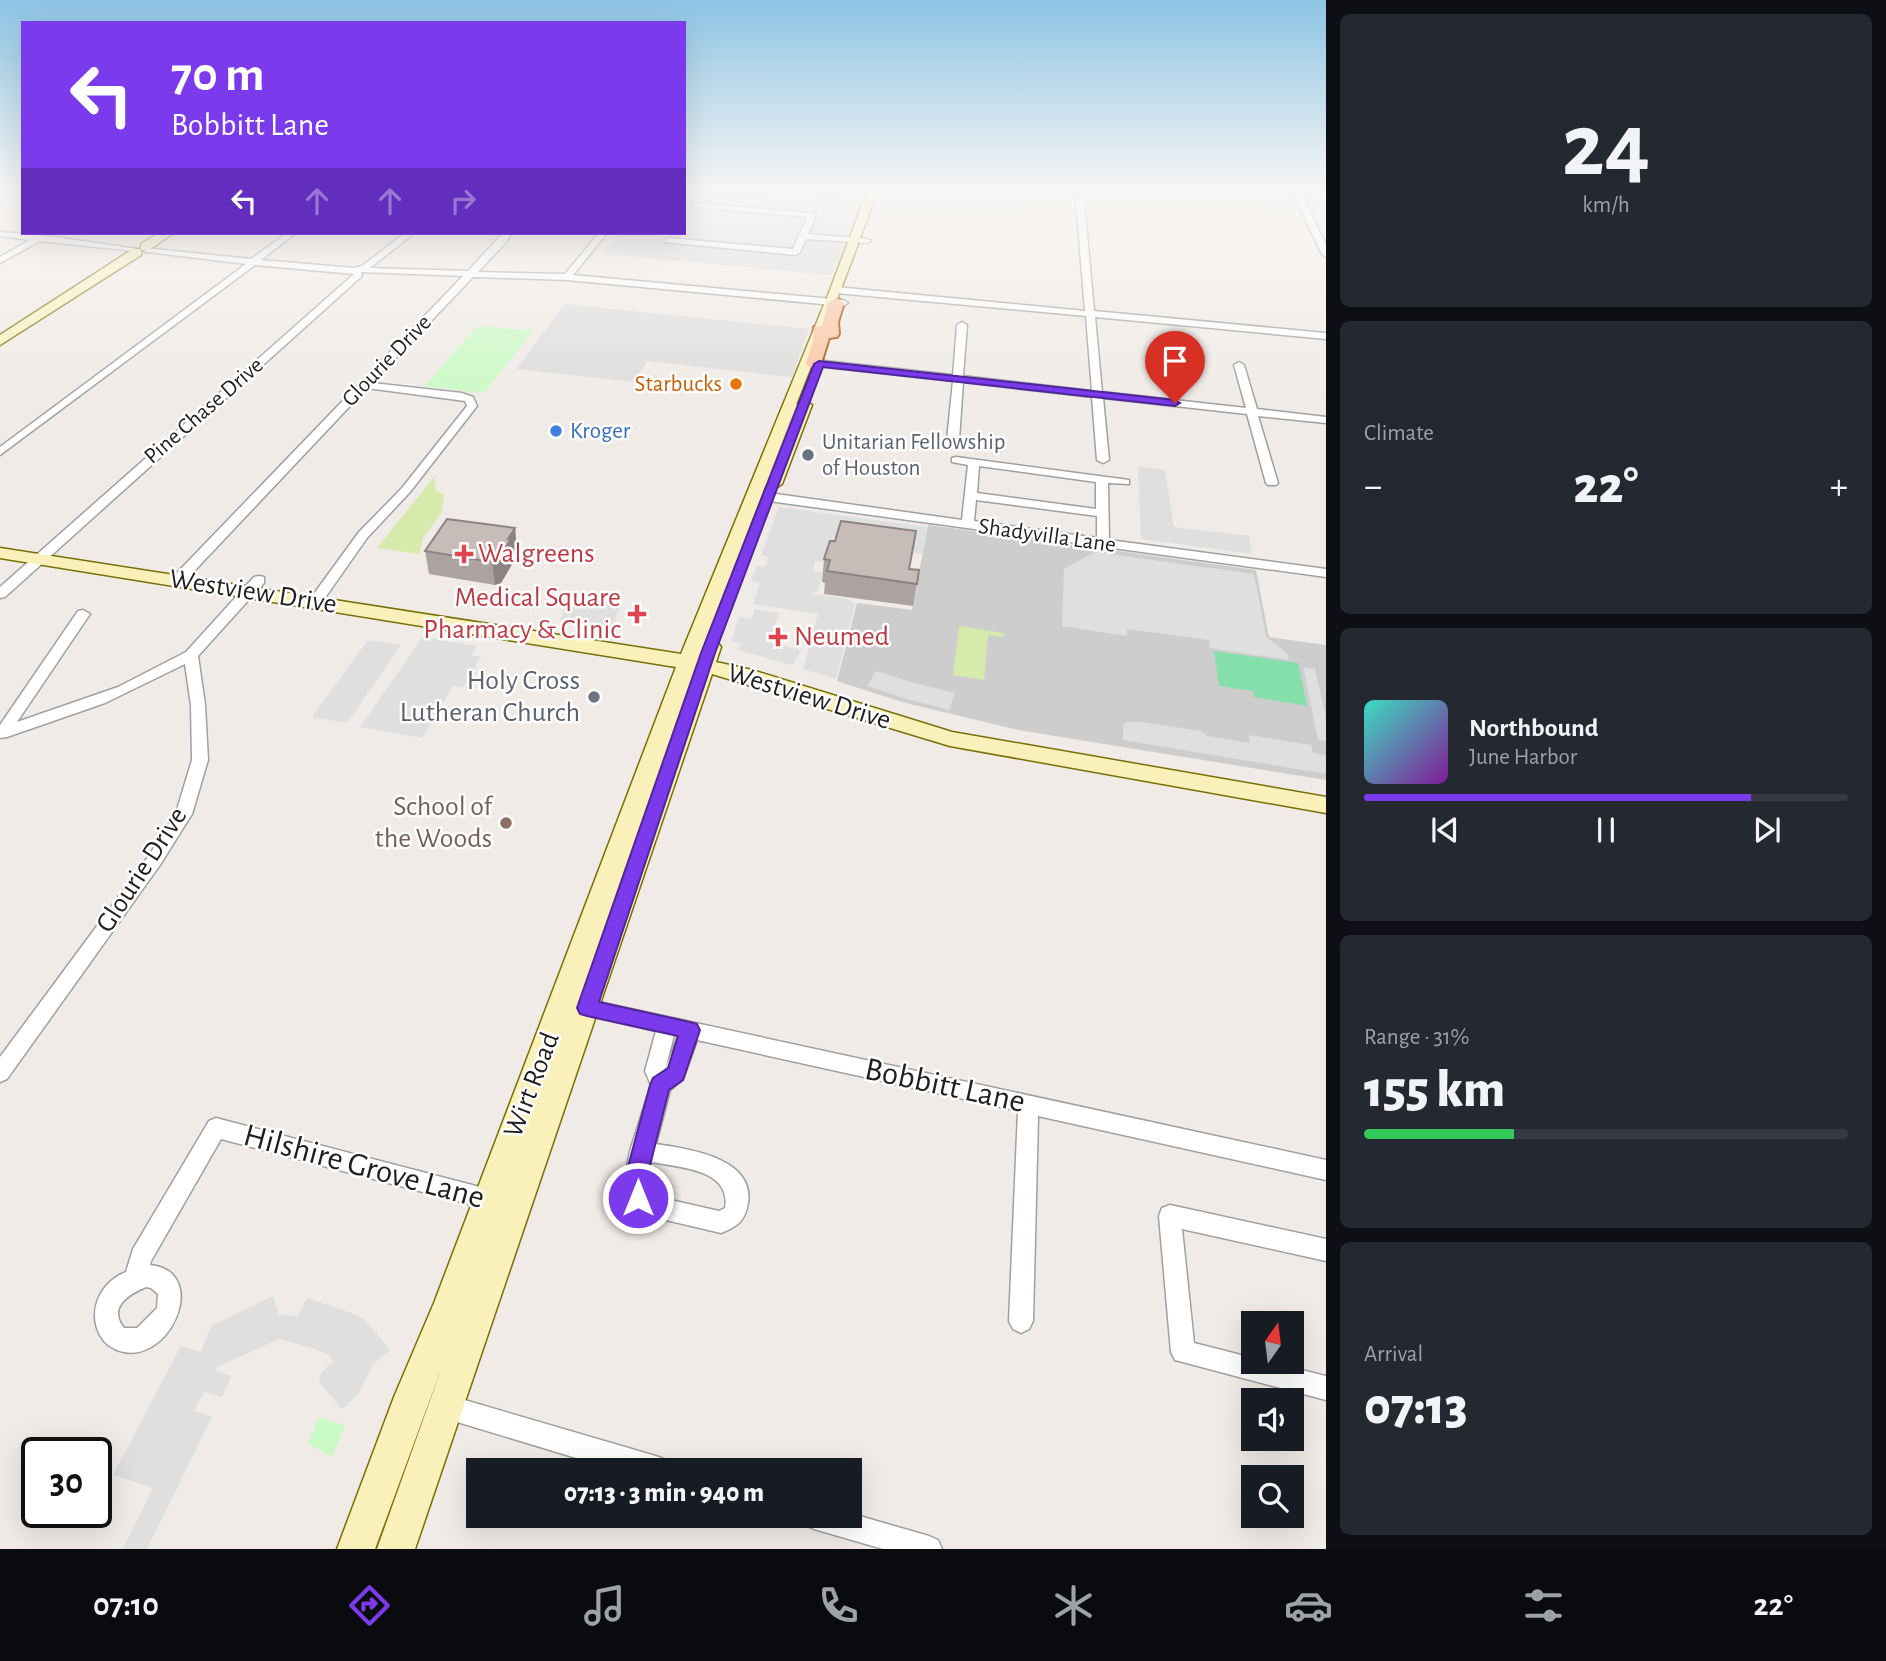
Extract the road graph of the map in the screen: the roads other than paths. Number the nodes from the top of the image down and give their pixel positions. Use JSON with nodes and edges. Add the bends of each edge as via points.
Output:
{"nodes":[{"id":1,"x":124,"y":261,"type":"edge"},
{"id":2,"x":246,"y":261,"type":"edge"},
{"id":3,"x":374,"y":261,"type":"edge"},
{"id":4,"x":482,"y":261,"type":"edge"},
{"id":5,"x":580,"y":261,"type":"edge"},
{"id":6,"x":853,"y":261,"type":"edge"},
{"id":7,"x":1086,"y":261,"type":"edge"},
{"id":8,"x":253,"y":262,"type":"junction"},
{"id":9,"x":362,"y":271,"type":"junction"},
{"id":10,"x":470,"y":274,"type":"junction"},
{"id":11,"x":567,"y":277,"type":"junction"},
{"id":12,"x":839,"y":298,"type":"junction"},
{"id":13,"x":1091,"y":314,"type":"junction"},
{"id":14,"x":962,"y":325,"type":"dead end"},
{"id":15,"x":825,"y":332,"type":"joint"},
{"id":16,"x":1326,"y":337,"type":"edge"},
{"id":17,"x":0,"y":341,"type":"edge"},
{"id":18,"x":813,"y":363,"type":"junction"},
{"id":19,"x":1239,"y":365,"type":"dead end"},
{"id":20,"x":957,"y":379,"type":"junction"},
{"id":21,"x":364,"y":385,"type":"junction"},
{"id":22,"x":1097,"y":394,"type":"junction"},
{"id":23,"x":1253,"y":412,"type":"junction"},
{"id":24,"x":1326,"y":420,"type":"edge"},
{"id":25,"x":953,"y":440,"type":"dead end"},
{"id":26,"x":0,"y":452,"type":"edge"},
{"id":27,"x":956,"y":460,"type":"dead end"},
{"id":28,"x":1103,"y":460,"type":"dead end"},
{"id":29,"x":975,"y":462,"type":"junction"},
{"id":30,"x":1102,"y":478,"type":"junction"},
{"id":31,"x":1125,"y":482,"type":"dead end"},
{"id":32,"x":1272,"y":483,"type":"dead end"},
{"id":33,"x":971,"y":496,"type":"junction"},
{"id":34,"x":769,"y":497,"type":"junction"},
{"id":35,"x":1102,"y":513,"type":"junction"},
{"id":36,"x":968,"y":525,"type":"junction"},
{"id":37,"x":0,"y":540,"type":"edge"},
{"id":38,"x":1103,"y":543,"type":"junction"},
{"id":39,"x":0,"y":552,"type":"edge"},
{"id":40,"x":44,"y":553,"type":"junction"},
{"id":41,"x":1326,"y":573,"type":"edge"},
{"id":42,"x":182,"y":575,"type":"junction"},
{"id":43,"x":254,"y":586,"type":"junction"},
{"id":44,"x":0,"y":594,"type":"edge"},
{"id":45,"x":318,"y":596,"type":"junction"},
{"id":46,"x":83,"y":614,"type":"dead end"},
{"id":47,"x":191,"y":655,"type":"junction"},
{"id":48,"x":698,"y":657,"type":"junction"},
{"id":49,"x":2,"y":733,"type":"edge"},
{"id":50,"x":1226,"y":781,"type":"junction"},
{"id":51,"x":1326,"y":789,"type":"edge"},
{"id":52,"x":1326,"y":805,"type":"edge"},
{"id":53,"x":575,"y":1005,"type":"junction"},
{"id":54,"x":667,"y":1025,"type":"junction"},
{"id":55,"x":690,"y":1030,"type":"junction"},
{"id":56,"x":0,"y":1073,"type":"edge"},
{"id":57,"x":661,"y":1085,"type":"junction"},
{"id":58,"x":1028,"y":1105,"type":"junction"},
{"id":59,"x":641,"y":1150,"type":"junction"},
{"id":60,"x":1326,"y":1170,"type":"edge"},
{"id":61,"x":502,"y":1203,"type":"junction"},
{"id":62,"x":1326,"y":1250,"type":"edge"},
{"id":63,"x":136,"y":1278,"type":"dead end"},
{"id":64,"x":1021,"y":1321,"type":"dead end"},
{"id":65,"x":1326,"y":1388,"type":"edge"},
{"id":66,"x":429,"y":1402,"type":"junction"},
{"id":67,"x":618,"y":1458,"type":"edge"},
{"id":68,"x":856,"y":1528,"type":"edge"},
{"id":69,"x":356,"y":1549,"type":"edge"},
{"id":70,"x":396,"y":1549,"type":"edge"},
{"id":71,"x":929,"y":1549,"type":"edge"}],
"edges":[{"from":1,"to":17,"type":"main road"},
{"from":2,"to":8,"type":"street"},
{"from":3,"to":9,"type":"street","name":"Pine Chase Drive"},
{"from":4,"to":10,"type":"street","name":"Glourie Drive"},
{"from":5,"to":11,"type":"street"},
{"from":6,"to":12,"type":"main road"},
{"from":7,"to":13,"type":"street"},
{"from":8,"to":9,"type":"street"},
{"from":8,"to":26,"type":"street"},
{"from":9,"to":10,"type":"street"},
{"from":9,"to":40,"type":"street","name":"Pine Chase Drive"},
{"from":10,"to":11,"type":"street"},
{"from":10,"to":21,"type":"street","name":"Glourie Drive"},
{"from":11,"to":12,"type":"street"},
{"from":12,"to":13,"type":"street"},
{"from":12,"to":15,"type":"main road"},
{"from":13,"to":16,"type":"street"},
{"from":13,"to":22,"type":"street"},
{"from":14,"to":20,"type":"street"},
{"from":15,"to":18,"type":"main road"},
{"from":18,"to":20,"type":"street"},
{"from":18,"to":34,"type":"main road","name":"Wirt Road"},
{"from":18,"to":48,"type":"main road","name":"Wirt Road","via":[[779,428]]},
{"from":19,"to":23,"type":"street"},
{"from":20,"to":22,"type":"street"},
{"from":20,"to":25,"type":"street"},
{"from":21,"to":42,"type":"street","name":"Glourie Drive"},
{"from":21,"to":45,"type":"street","via":[[462,396],[472,406]]},
{"from":22,"to":23,"type":"street"},
{"from":22,"to":28,"type":"street"},
{"from":23,"to":24,"type":"street"},
{"from":23,"to":32,"type":"street"},
{"from":27,"to":29,"type":"street"},
{"from":29,"to":30,"type":"street"},
{"from":29,"to":33,"type":"street"},
{"from":30,"to":31,"type":"street"},
{"from":30,"to":35,"type":"street"},
{"from":33,"to":35,"type":"street"},
{"from":33,"to":36,"type":"street"},
{"from":34,"to":36,"type":"street","name":"Shadyvilla Lane"},
{"from":34,"to":48,"type":"main road","name":"Wirt Road"},
{"from":35,"to":38,"type":"street"},
{"from":36,"to":38,"type":"street","name":"Shadyvilla Lane"},
{"from":37,"to":40,"type":"main road","name":"Westview Drive"},
{"from":38,"to":41,"type":"street","name":"Shadyvilla Lane"},
{"from":39,"to":40,"type":"main road","name":"Westview Drive"},
{"from":40,"to":42,"type":"main road","name":"Westview Drive"},
{"from":40,"to":44,"type":"street","name":"Pine Chase Drive"},
{"from":42,"to":43,"type":"main road","name":"Westview Drive"},
{"from":43,"to":45,"type":"main road","name":"Westview Drive"},
{"from":43,"to":47,"type":"street"},
{"from":45,"to":48,"type":"main road","name":"Westview Drive"},
{"from":46,"to":49,"type":"street"},
{"from":47,"to":49,"type":"street","via":[[111,697]]},
{"from":47,"to":56,"type":"street","name":"Glourie Drive","via":[[200,760],[184,814]]},
{"from":48,"to":50,"type":"main road","name":"Westview Drive","via":[[745,675],[952,732]]},
{"from":48,"to":53,"type":"main road","name":"Wirt Road"},
{"from":50,"to":51,"type":"main road","name":"Westview Drive"},
{"from":50,"to":52,"type":"main road","name":"Westview Drive"},
{"from":53,"to":54,"type":"street","name":"Bobbitt Lane"},
{"from":53,"to":61,"type":"main road","name":"Wirt Road"},
{"from":54,"to":55,"type":"street","name":"Bobbitt Lane"},
{"from":54,"to":57,"type":"street","via":[[654,1071]]},
{"from":55,"to":57,"type":"street","via":[[676,1073]]},
{"from":55,"to":58,"type":"street","name":"Bobbitt Lane"},
{"from":57,"to":59,"type":"street"},
{"from":58,"to":60,"type":"street","name":"Bobbitt Lane"},
{"from":58,"to":64,"type":"street"},
{"from":59,"to":59,"type":"street","via":[[634,1185],[638,1198],[649,1205],[721,1222],[735,1214],[737,1187],[719,1169]]},
{"from":61,"to":63,"type":"street","name":"Hilshire Grove Lane","via":[[216,1128],[141,1257]]},
{"from":61,"to":66,"type":"main road","name":"Wirt Road"},
{"from":62,"to":65,"type":"street","via":[[1170,1216],[1183,1352]]},
{"from":66,"to":67,"type":"street"},
{"from":66,"to":69,"type":"main road","name":"Wirt Road"},
{"from":66,"to":70,"type":"main road","name":"Wirt Road"},
{"from":68,"to":71,"type":"street"}]}
